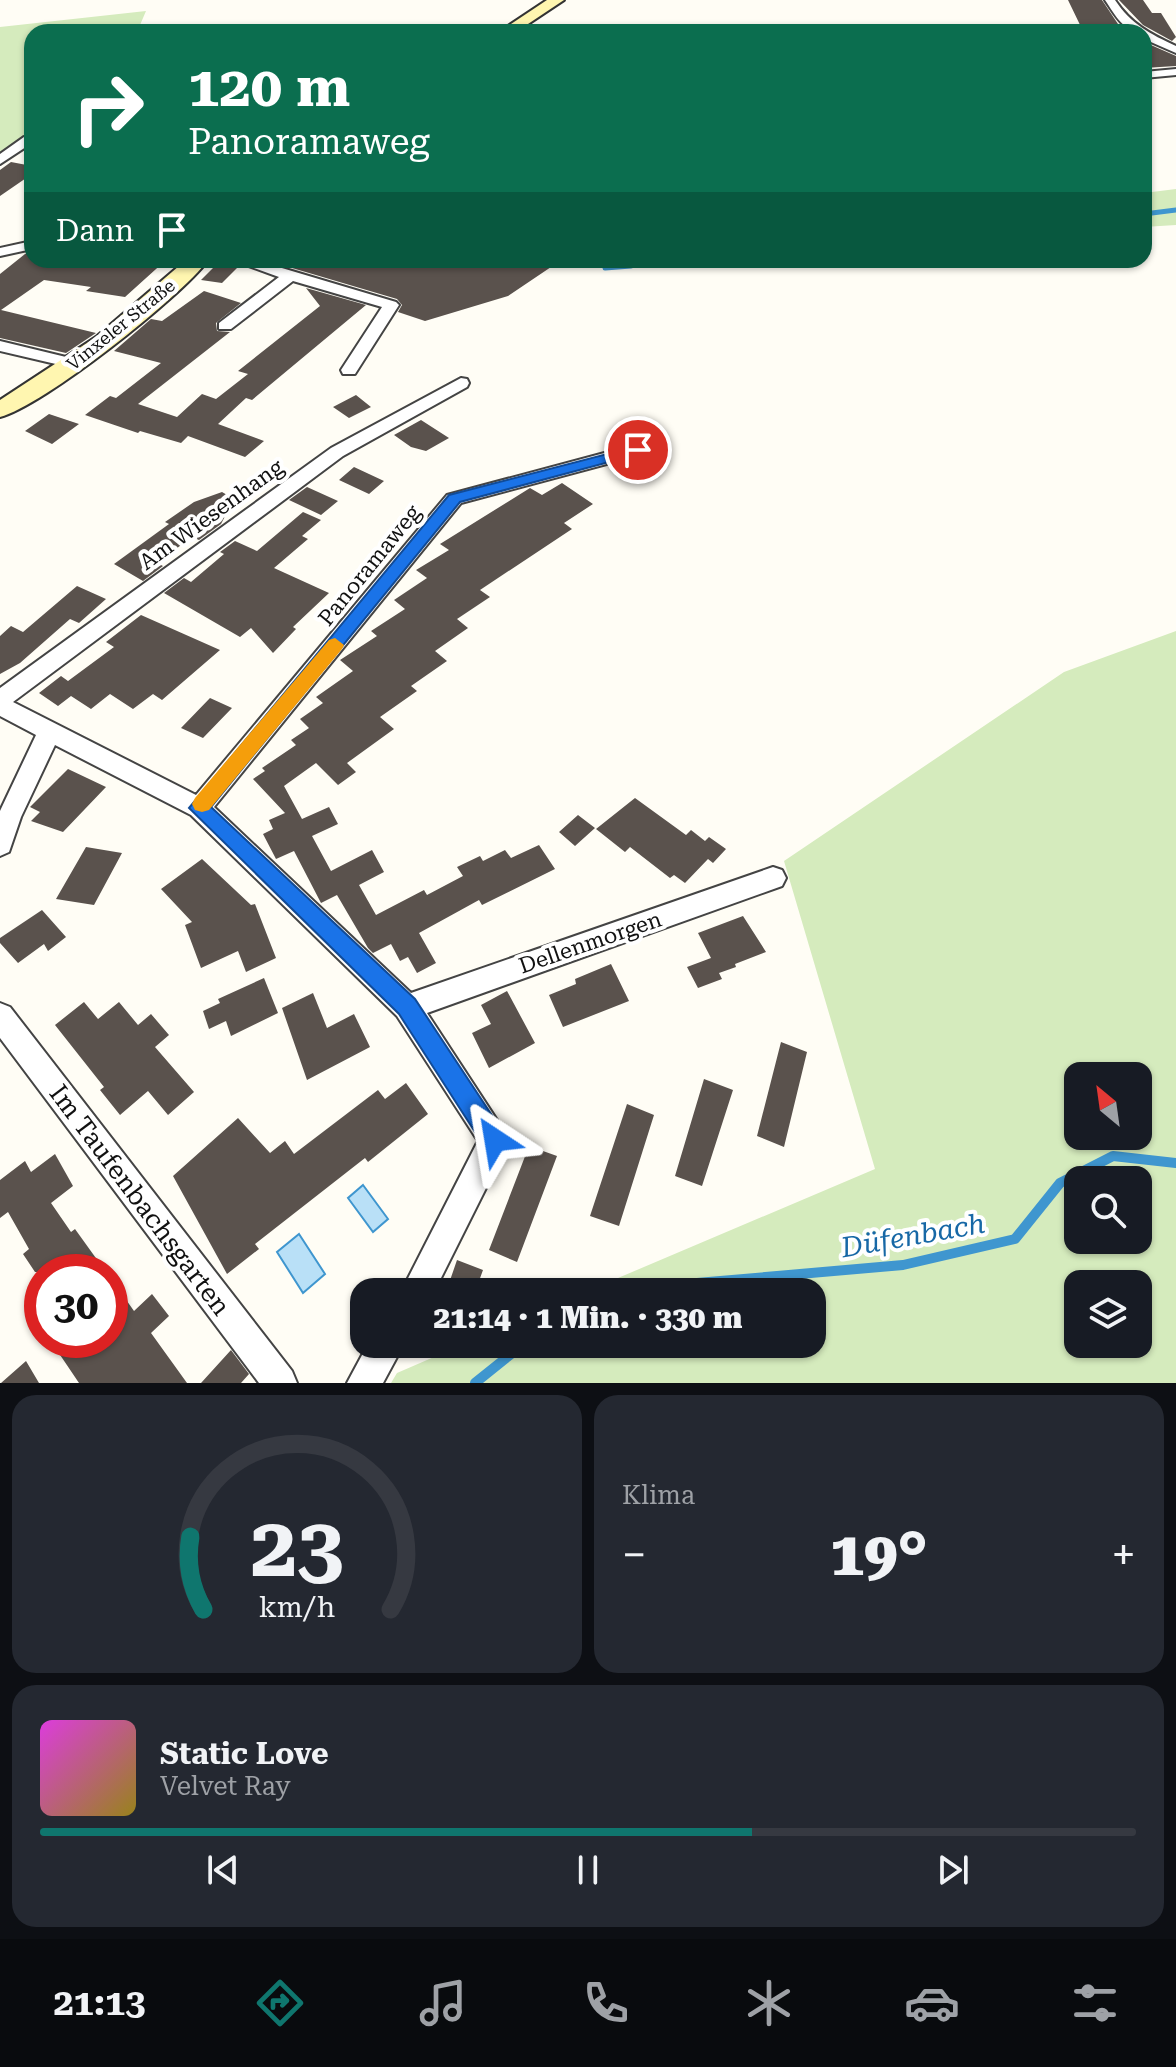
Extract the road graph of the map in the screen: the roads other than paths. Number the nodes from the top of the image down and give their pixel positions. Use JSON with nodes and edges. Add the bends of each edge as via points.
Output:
{"nodes":[{"id":1,"x":557,"y":0,"type":"edge"},
{"id":2,"x":1110,"y":0,"type":"edge"},
{"id":3,"x":519,"y":24,"type":"edge"},
{"id":4,"x":1128,"y":24,"type":"edge"},
{"id":5,"x":1152,"y":38,"type":"edge"},
{"id":6,"x":1176,"y":50,"type":"edge"},
{"id":7,"x":1176,"y":72,"type":"edge"},
{"id":8,"x":1152,"y":74,"type":"edge"},
{"id":9,"x":24,"y":143,"type":"edge"},
{"id":10,"x":0,"y":160,"type":"edge"},
{"id":11,"x":24,"y":247,"type":"edge"},
{"id":12,"x":0,"y":252,"type":"edge"},
{"id":13,"x":189,"y":268,"type":"edge"},
{"id":14,"x":267,"y":268,"type":"edge"},
{"id":15,"x":291,"y":275,"type":"junction"},
{"id":16,"x":225,"y":326,"type":"dead end"},
{"id":17,"x":0,"y":346,"type":"edge"},
{"id":18,"x":60,"y":360,"type":"dead end"},
{"id":19,"x":349,"y":370,"type":"dead end"},
{"id":20,"x":461,"y":383,"type":"dead end"},
{"id":21,"x":0,"y":410,"type":"edge"},
{"id":22,"x":638,"y":450,"type":"dead end"},
{"id":23,"x":0,"y":700,"type":"edge"},
{"id":24,"x":0,"y":706,"type":"edge"},
{"id":25,"x":50,"y":730,"type":"junction"},
{"id":26,"x":199,"y":808,"type":"junction"},
{"id":27,"x":0,"y":845,"type":"edge"},
{"id":28,"x":773,"y":878,"type":"dead end"},
{"id":29,"x":407,"y":1007,"type":"junction"},
{"id":30,"x":0,"y":1016,"type":"edge"},
{"id":31,"x":424,"y":1278,"type":"edge"},
{"id":32,"x":379,"y":1358,"type":"edge"},
{"id":33,"x":280,"y":1383,"type":"edge"},
{"id":34,"x":364,"y":1383,"type":"edge"}],
"edges":[{"from":1,"to":3,"type":"main road"},
{"from":2,"to":4,"type":"street"},
{"from":5,"to":6,"type":"street"},
{"from":7,"to":8,"type":"street"},
{"from":9,"to":10,"type":"street"},
{"from":11,"to":12,"type":"street"},
{"from":13,"to":21,"type":"main road","name":"Vinxeler Straße","via":[[77,364]]},
{"from":14,"to":15,"type":"street"},
{"from":15,"to":16,"type":"street"},
{"from":15,"to":19,"type":"street","via":[[391,305]]},
{"from":17,"to":18,"type":"street"},
{"from":20,"to":23,"type":"street","name":"Am Wiesenhang","via":[[337,452]]},
{"from":22,"to":26,"type":"street","name":"Panoramaweg","via":[[454,499]]},
{"from":24,"to":25,"type":"street"},
{"from":25,"to":26,"type":"street"},
{"from":25,"to":27,"type":"street"},
{"from":26,"to":29,"type":"street"},
{"from":28,"to":29,"type":"street","name":"Dellenmorgen"},
{"from":29,"to":31,"type":"street","via":[[495,1140]]},
{"from":30,"to":33,"type":"street","name":"Im Taufenbachsgarten"},
{"from":32,"to":34,"type":"street"}]}
